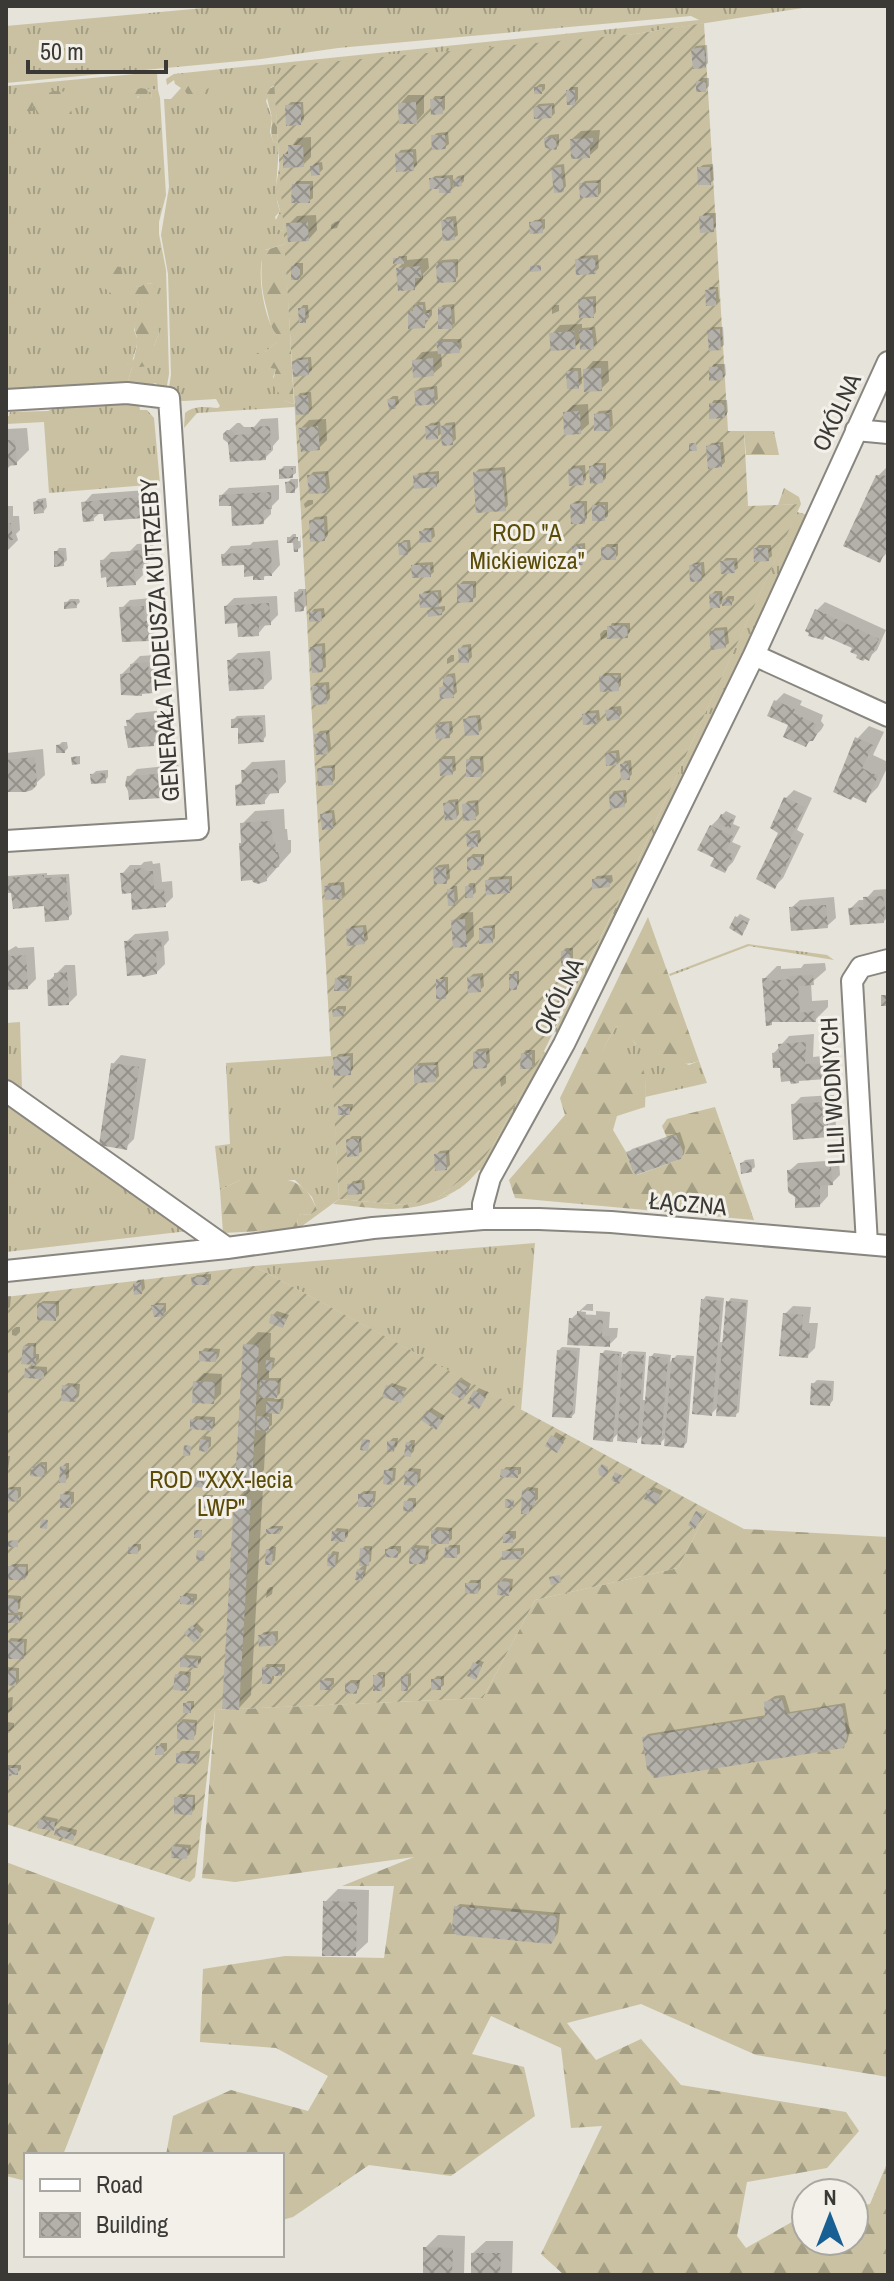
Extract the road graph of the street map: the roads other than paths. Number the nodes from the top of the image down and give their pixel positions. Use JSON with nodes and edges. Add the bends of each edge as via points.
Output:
{"nodes":[{"id":1,"x":888,"y":362,"type":"edge"},
{"id":2,"x":6,"y":400,"type":"edge"},
{"id":3,"x":856,"y":430,"type":"junction"},
{"id":4,"x":888,"y":433,"type":"edge"},
{"id":5,"x":754,"y":655,"type":"junction"},
{"id":6,"x":888,"y":716,"type":"edge"},
{"id":7,"x":6,"y":841,"type":"edge"},
{"id":8,"x":888,"y":960,"type":"edge"},
{"id":9,"x":6,"y":1091,"type":"edge"},
{"id":10,"x":483,"y":1219,"type":"junction"},
{"id":11,"x":867,"y":1244,"type":"junction"},
{"id":12,"x":888,"y":1246,"type":"edge"},
{"id":13,"x":227,"y":1248,"type":"junction"},
{"id":14,"x":6,"y":1271,"type":"edge"}],
"edges":[{"from":1,"to":3,"type":"street","name":"OKÓLNA"},
{"from":2,"to":7,"type":"street","name":"GENERAŁA TADEUSZA KUTRZEBY","via":[[127,393],[169,398],[198,829]]},
{"from":3,"to":4,"type":"street"},
{"from":3,"to":5,"type":"street","name":"OKÓLNA"},
{"from":5,"to":6,"type":"street"},
{"from":5,"to":10,"type":"street","name":"OKÓLNA","via":[[564,1044],[490,1178]]},
{"from":8,"to":11,"type":"street","name":"LILII WODNYCH","via":[[864,965],[852,981]]},
{"from":9,"to":13,"type":"street"},
{"from":10,"to":11,"type":"street","name":"ŁĄCZNA","via":[[611,1222]]},
{"from":10,"to":13,"type":"street"},
{"from":11,"to":12,"type":"street","name":"ŁĄCZNA"},
{"from":13,"to":14,"type":"street"}]}
